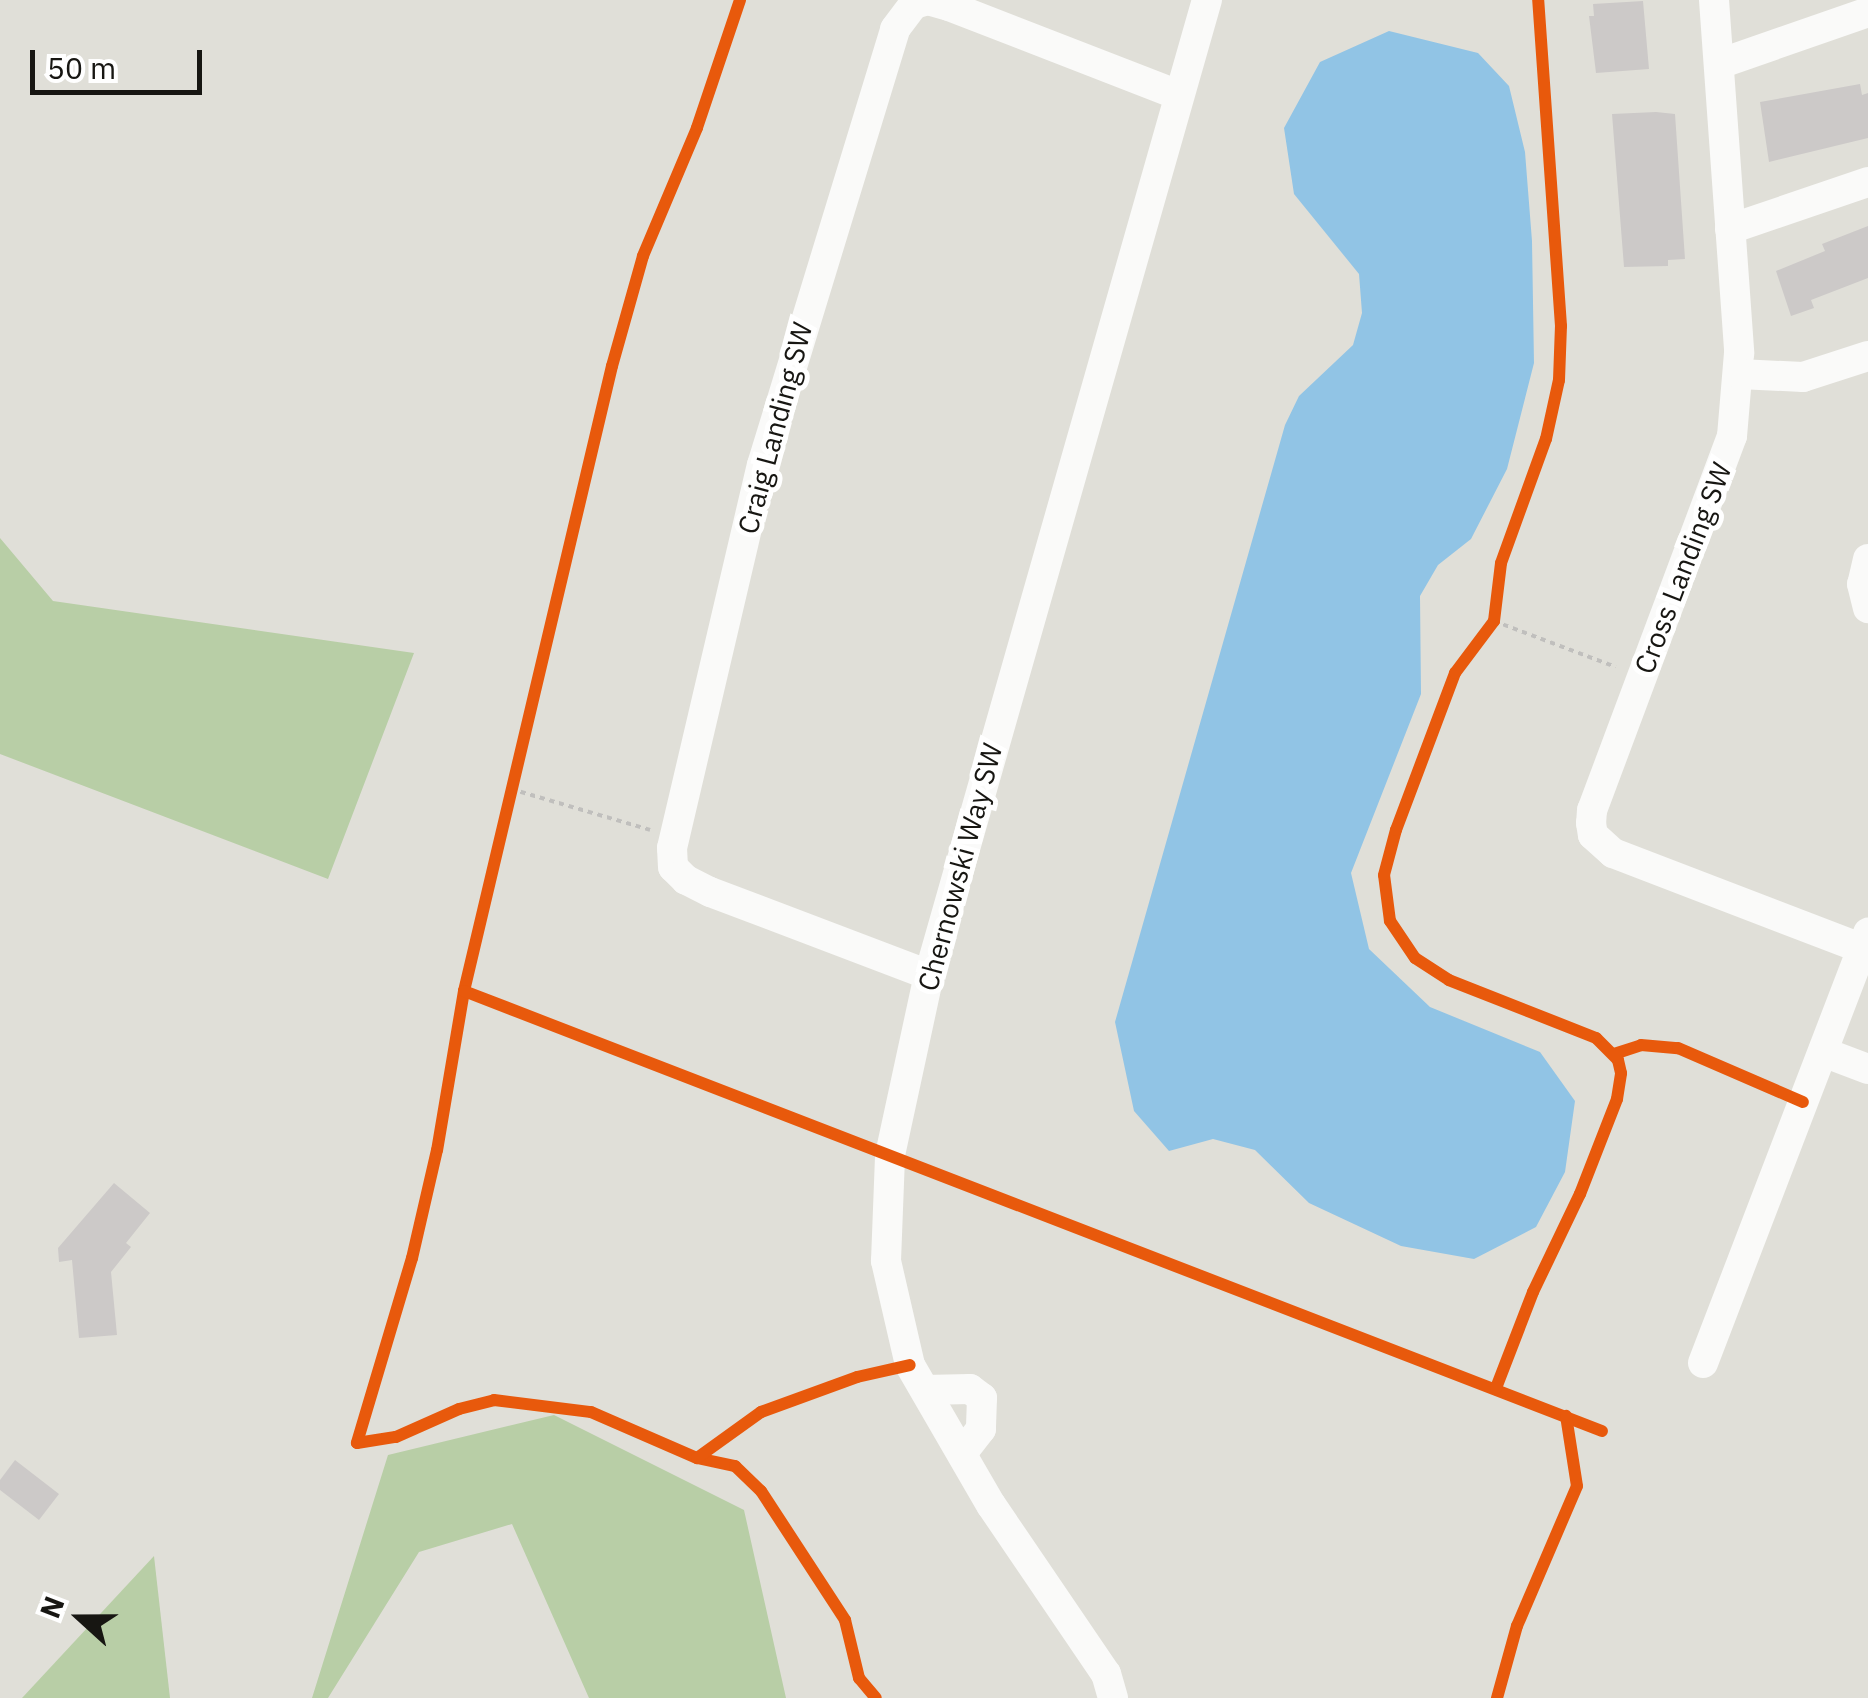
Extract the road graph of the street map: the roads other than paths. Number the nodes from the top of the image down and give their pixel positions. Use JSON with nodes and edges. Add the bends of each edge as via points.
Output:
{"nodes":[{"id":1,"x":1207,"y":0,"type":"edge"},
{"id":2,"x":1714,"y":0,"type":"edge"},
{"id":3,"x":1868,"y":12,"type":"edge"},
{"id":4,"x":1719,"y":64,"type":"junction"},
{"id":5,"x":1178,"y":95,"type":"junction"},
{"id":6,"x":1868,"y":182,"type":"edge"},
{"id":7,"x":1730,"y":230,"type":"junction"},
{"id":8,"x":1868,"y":356,"type":"edge"},
{"id":9,"x":1739,"y":374,"type":"junction"},
{"id":10,"x":1868,"y":559,"type":"edge"},
{"id":11,"x":1868,"y":608,"type":"edge"},
{"id":12,"x":1865,"y":941,"type":"edge"},
{"id":13,"x":929,"y":975,"type":"junction"},
{"id":14,"x":1823,"y":1052,"type":"junction"},
{"id":15,"x":1868,"y":1069,"type":"edge"},
{"id":16,"x":1704,"y":1363,"type":"dead end"},
{"id":17,"x":925,"y":1390,"type":"junction"},
{"id":18,"x":962,"y":1453,"type":"junction"},
{"id":19,"x":1113,"y":1698,"type":"edge"}],
"edges":[{"from":1,"to":5,"type":"street","name":"Chernowski Way SW"},
{"from":2,"to":4,"type":"street","name":"Cross Landing SW"},
{"from":3,"to":4,"type":"street"},
{"from":4,"to":7,"type":"street","name":"Cross Landing SW"},
{"from":5,"to":13,"type":"street","name":"Chernowski Way SW"},
{"from":5,"to":13,"type":"street","name":"Craig Landing SW","via":[[949,6],[928,0],[903,13],[762,465],[675,837],[674,867],[686,880]]},
{"from":6,"to":7,"type":"street"},
{"from":7,"to":9,"type":"street","name":"Cross Landing SW"},
{"from":8,"to":9,"type":"street","via":[[1803,378]]},
{"from":9,"to":12,"type":"street","name":"Cross Landing SW","via":[[1724,468],[1592,810],[1594,836],[1602,847]]},
{"from":10,"to":11,"type":"street","via":[[1862,584]]},
{"from":12,"to":14,"type":"street"},
{"from":13,"to":17,"type":"street","name":"Chernowski Way SW","via":[[890,1155],[886,1261],[910,1365]]},
{"from":14,"to":15,"type":"street"},
{"from":14,"to":16,"type":"street"},
{"from":17,"to":18,"type":"street","name":"Chernowski Way SW"},
{"from":17,"to":18,"type":"street","via":[[970,1389],[982,1398],[981,1429]]},
{"from":18,"to":19,"type":"street","name":"Chernowski Way SW","via":[[1106,1674]]}]}
